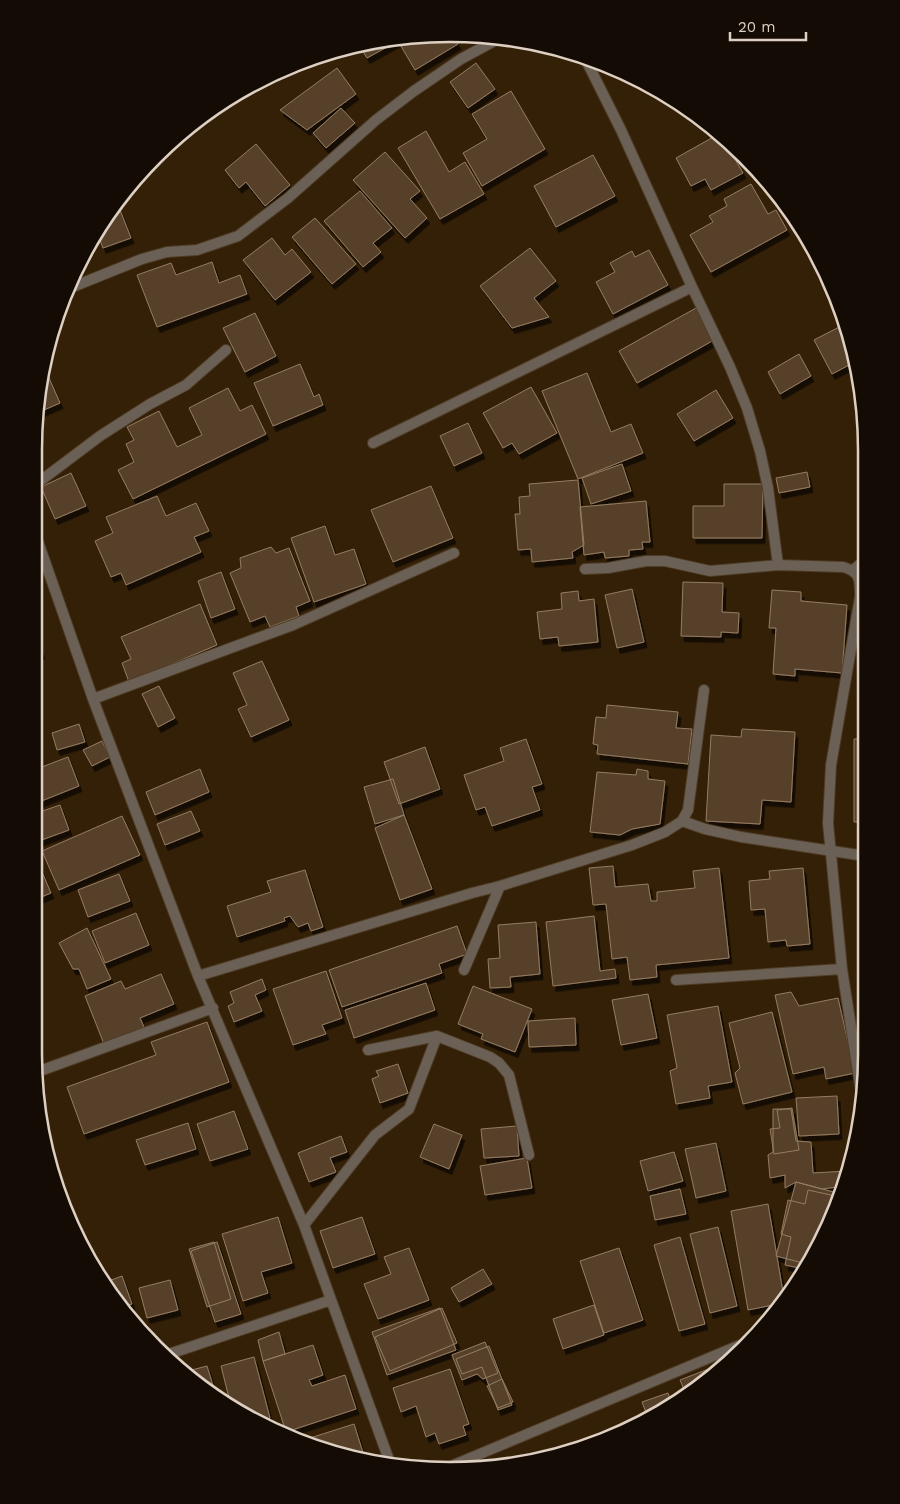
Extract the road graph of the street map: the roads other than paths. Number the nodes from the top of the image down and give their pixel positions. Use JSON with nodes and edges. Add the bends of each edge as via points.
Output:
{"nodes":[{"id":1,"x":487,"y":44,"type":"edge"},
{"id":2,"x":590,"y":68,"type":"edge"},
{"id":3,"x":78,"y":285,"type":"edge"},
{"id":4,"x":692,"y":287,"type":"junction"},
{"id":5,"x":226,"y":350,"type":"dead end"},
{"id":6,"x":373,"y":443,"type":"dead end"},
{"id":7,"x":42,"y":480,"type":"edge"},
{"id":8,"x":454,"y":553,"type":"dead end"},
{"id":9,"x":42,"y":556,"type":"edge"},
{"id":10,"x":778,"y":565,"type":"junction"},
{"id":11,"x":858,"y":566,"type":"edge"},
{"id":12,"x":585,"y":569,"type":"dead end"},
{"id":13,"x":853,"y":570,"type":"junction"},
{"id":14,"x":858,"y":576,"type":"edge"},
{"id":15,"x":858,"y":609,"type":"edge"},
{"id":16,"x":704,"y":690,"type":"dead end"},
{"id":17,"x":93,"y":699,"type":"junction"},
{"id":18,"x":682,"y":821,"type":"junction"},
{"id":19,"x":830,"y":851,"type":"junction"},
{"id":20,"x":858,"y":855,"type":"edge"},
{"id":21,"x":500,"y":886,"type":"junction"},
{"id":22,"x":842,"y":969,"type":"junction"},
{"id":23,"x":464,"y":970,"type":"dead end"},
{"id":24,"x":198,"y":976,"type":"junction"},
{"id":25,"x":676,"y":980,"type":"dead end"},
{"id":26,"x":213,"y":1008,"type":"junction"},
{"id":27,"x":437,"y":1036,"type":"junction"},
{"id":28,"x":368,"y":1050,"type":"dead end"},
{"id":29,"x":857,"y":1069,"type":"edge"},
{"id":30,"x":43,"y":1070,"type":"edge"},
{"id":31,"x":528,"y":1156,"type":"dead end"},
{"id":32,"x":304,"y":1225,"type":"junction"},
{"id":33,"x":332,"y":1300,"type":"junction"},
{"id":34,"x":731,"y":1349,"type":"edge"},
{"id":35,"x":173,"y":1353,"type":"edge"},
{"id":36,"x":483,"y":1453,"type":"junction"},
{"id":37,"x":388,"y":1457,"type":"edge"},
{"id":38,"x":486,"y":1460,"type":"edge"},
{"id":39,"x":462,"y":1462,"type":"edge"}],
"edges":[{"from":1,"to":3,"type":"street","via":[[399,102],[288,198],[238,236],[197,250],[142,258]]},
{"from":2,"to":4,"type":"street"},
{"from":4,"to":6,"type":"street"},
{"from":4,"to":10,"type":"street","via":[[747,408],[768,488]]},
{"from":5,"to":7,"type":"street","via":[[186,385],[100,436]]},
{"from":8,"to":17,"type":"street","via":[[293,625]]},
{"from":9,"to":17,"type":"street"},
{"from":10,"to":12,"type":"street","via":[[710,571],[665,561],[646,561]]},
{"from":10,"to":13,"type":"street"},
{"from":11,"to":13,"type":"street"},
{"from":13,"to":14,"type":"street"},
{"from":15,"to":19,"type":"street","via":[[831,765]]},
{"from":16,"to":18,"type":"street","via":[[690,803]]},
{"from":17,"to":24,"type":"street"},
{"from":18,"to":19,"type":"street","via":[[705,830]]},
{"from":18,"to":21,"type":"street","via":[[632,846]]},
{"from":19,"to":20,"type":"street"},
{"from":19,"to":22,"type":"street"},
{"from":21,"to":23,"type":"street"},
{"from":21,"to":24,"type":"street"},
{"from":22,"to":25,"type":"street"},
{"from":22,"to":29,"type":"street"},
{"from":24,"to":26,"type":"street"},
{"from":26,"to":30,"type":"street"},
{"from":26,"to":32,"type":"street"},
{"from":27,"to":28,"type":"street"},
{"from":27,"to":31,"type":"street","via":[[490,1058],[508,1072]]},
{"from":27,"to":32,"type":"street","via":[[409,1109],[375,1135]]},
{"from":32,"to":33,"type":"street"},
{"from":33,"to":35,"type":"street"},
{"from":33,"to":37,"type":"street"},
{"from":34,"to":36,"type":"street"},
{"from":36,"to":38,"type":"street"},
{"from":36,"to":39,"type":"street"}]}
